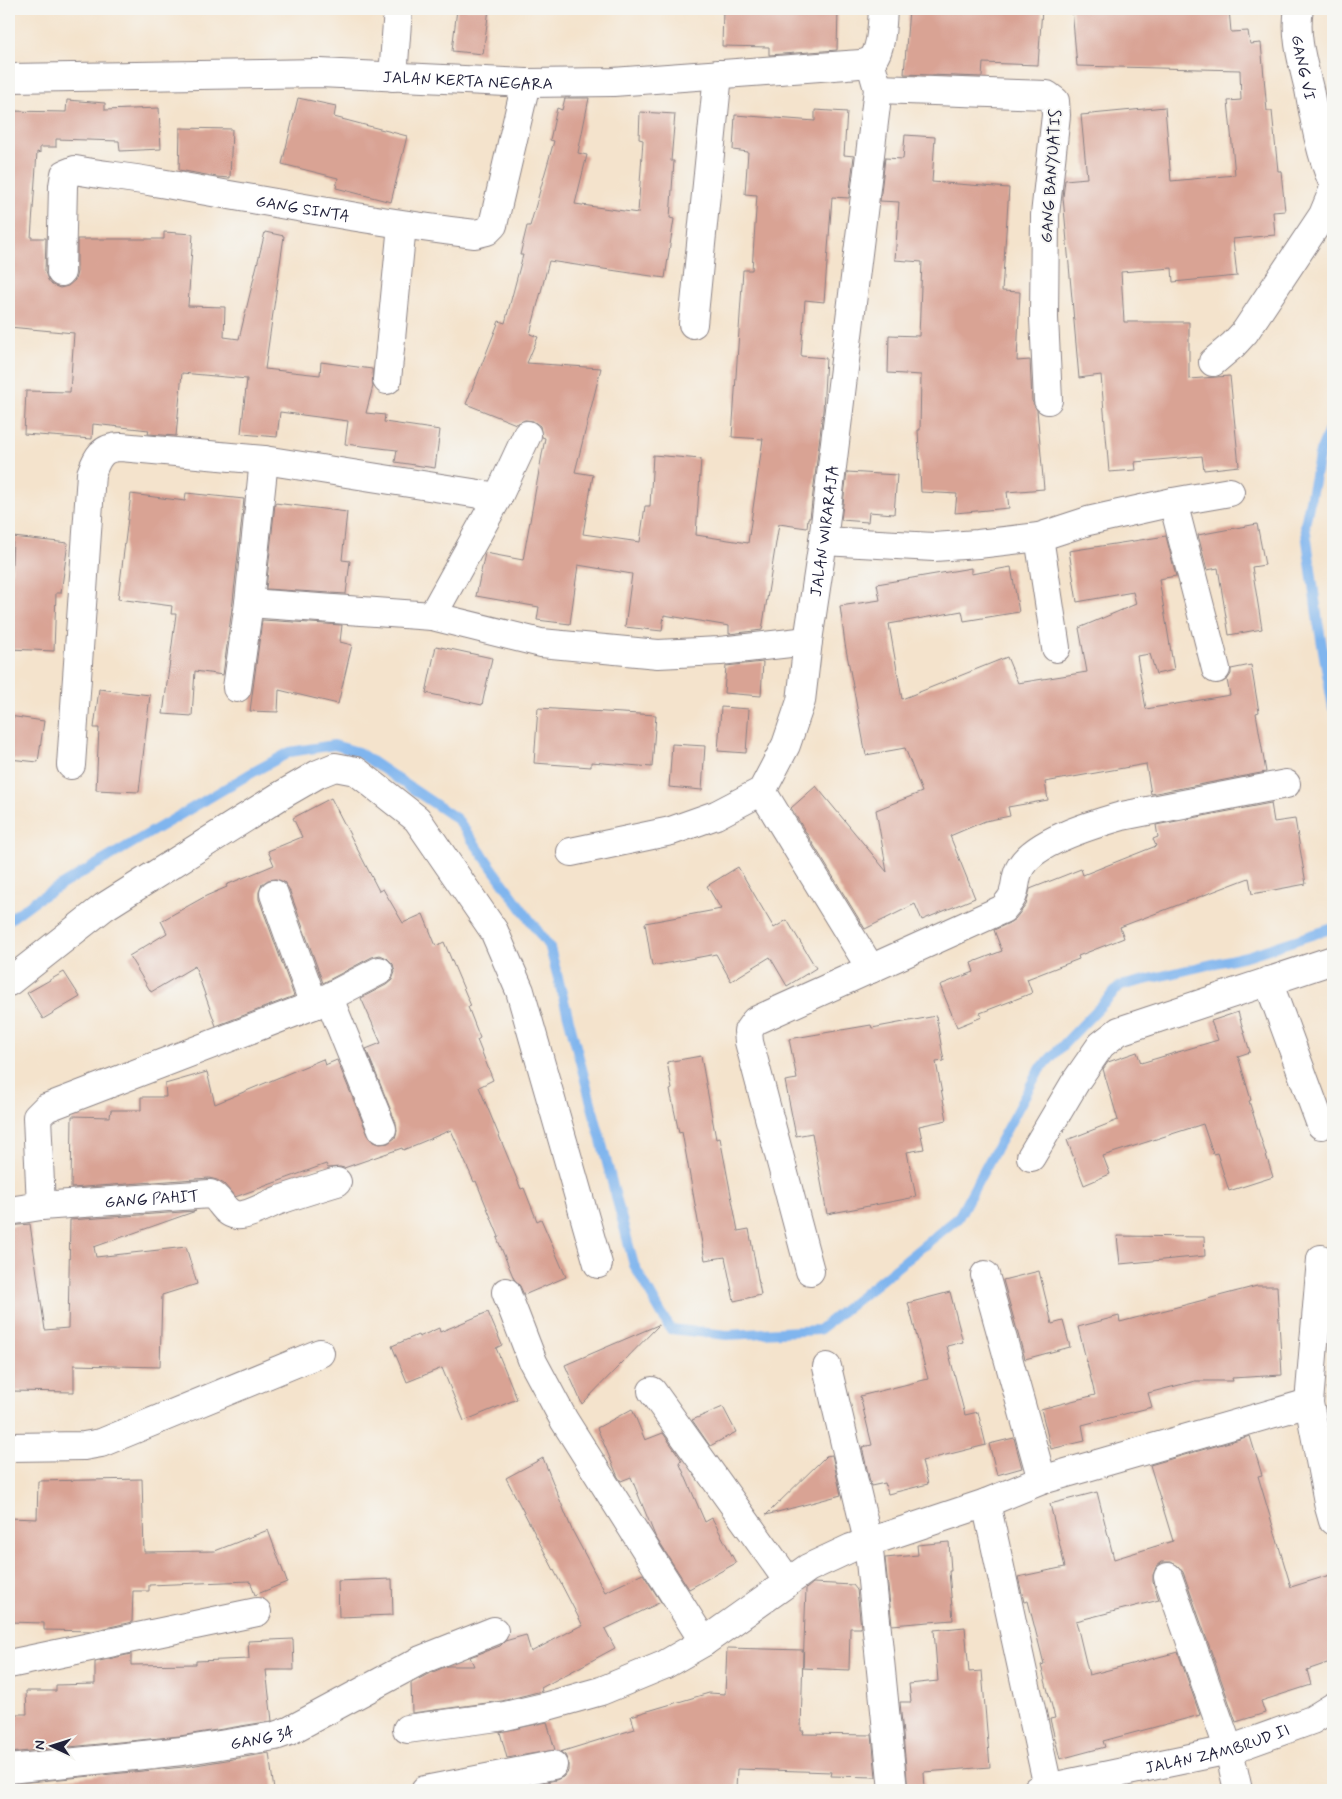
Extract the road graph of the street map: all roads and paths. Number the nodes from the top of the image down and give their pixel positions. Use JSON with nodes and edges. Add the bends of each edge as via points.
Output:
{"nodes":[{"id":1,"x":398,"y":9,"type":"edge"},
{"id":2,"x":883,"y":9,"type":"edge"},
{"id":3,"x":1299,"y":9,"type":"edge"},
{"id":4,"x":870,"y":61,"type":"junction"},
{"id":5,"x":718,"y":74,"type":"junction"},
{"id":6,"x":392,"y":77,"type":"junction"},
{"id":7,"x":9,"y":78,"type":"edge"},
{"id":8,"x":526,"y":83,"type":"junction"},
{"id":9,"x":878,"y":89,"type":"junction"},
{"id":10,"x":1333,"y":183,"type":"edge"},
{"id":11,"x":1333,"y":191,"type":"edge"},
{"id":12,"x":402,"y":226,"type":"junction"},
{"id":13,"x":62,"y":272,"type":"dead end"},
{"id":14,"x":693,"y":324,"type":"dead end"},
{"id":15,"x":1213,"y":362,"type":"dead end"},
{"id":16,"x":387,"y":380,"type":"dead end"},
{"id":17,"x":1048,"y":400,"type":"dead end"},
{"id":18,"x":526,"y":435,"type":"dead end"},
{"id":19,"x":264,"y":460,"type":"junction"},
{"id":20,"x":1230,"y":492,"type":"dead end"},
{"id":21,"x":498,"y":497,"type":"junction"},
{"id":22,"x":1173,"y":502,"type":"junction"},
{"id":23,"x":1039,"y":537,"type":"junction"},
{"id":24,"x":823,"y":541,"type":"junction"},
{"id":25,"x":249,"y":602,"type":"junction"},
{"id":26,"x":432,"y":616,"type":"junction"},
{"id":27,"x":808,"y":640,"type":"junction"},
{"id":28,"x":1056,"y":648,"type":"dead end"},
{"id":29,"x":1216,"y":668,"type":"dead end"},
{"id":30,"x":237,"y":688,"type":"dead end"},
{"id":31,"x":71,"y":765,"type":"dead end"},
{"id":32,"x":1286,"y":784,"type":"dead end"},
{"id":33,"x":762,"y":791,"type":"junction"},
{"id":34,"x":571,"y":852,"type":"dead end"},
{"id":35,"x":274,"y":894,"type":"dead end"},
{"id":36,"x":1333,"y":960,"type":"edge"},
{"id":37,"x":871,"y":969,"type":"junction"},
{"id":38,"x":379,"y":971,"type":"dead end"},
{"id":39,"x":1268,"y":981,"type":"junction"},
{"id":40,"x":9,"y":982,"type":"edge"},
{"id":41,"x":321,"y":1001,"type":"junction"},
{"id":42,"x":1321,"y":1125,"type":"dead end"},
{"id":43,"x":382,"y":1129,"type":"dead end"},
{"id":44,"x":1031,"y":1157,"type":"dead end"},
{"id":45,"x":337,"y":1182,"type":"dead end"},
{"id":46,"x":41,"y":1206,"type":"junction"},
{"id":47,"x":9,"y":1211,"type":"edge"},
{"id":48,"x":1322,"y":1260,"type":"dead end"},
{"id":49,"x":598,"y":1264,"type":"dead end"},
{"id":50,"x":810,"y":1272,"type":"dead end"},
{"id":51,"x":985,"y":1275,"type":"dead end"},
{"id":52,"x":506,"y":1292,"type":"dead end"},
{"id":53,"x":320,"y":1353,"type":"dead end"},
{"id":54,"x":827,"y":1368,"type":"dead end"},
{"id":55,"x":652,"y":1391,"type":"dead end"},
{"id":56,"x":1309,"y":1403,"type":"junction"},
{"id":57,"x":9,"y":1447,"type":"edge"},
{"id":58,"x":1042,"y":1480,"type":"junction"},
{"id":59,"x":986,"y":1503,"type":"junction"},
{"id":60,"x":1333,"y":1521,"type":"edge"},
{"id":61,"x":868,"y":1542,"type":"junction"},
{"id":62,"x":1168,"y":1577,"type":"dead end"},
{"id":63,"x":788,"y":1581,"type":"junction"},
{"id":64,"x":257,"y":1612,"type":"dead end"},
{"id":65,"x":494,"y":1631,"type":"dead end"},
{"id":66,"x":704,"y":1642,"type":"junction"},
{"id":67,"x":9,"y":1664,"type":"edge"},
{"id":68,"x":1333,"y":1707,"type":"edge"},
{"id":69,"x":407,"y":1729,"type":"dead end"},
{"id":70,"x":1229,"y":1750,"type":"junction"},
{"id":71,"x":552,"y":1765,"type":"dead end"},
{"id":72,"x":9,"y":1769,"type":"edge"},
{"id":73,"x":1042,"y":1789,"type":"edge"},
{"id":74,"x":425,"y":1790,"type":"edge"},
{"id":75,"x":893,"y":1790,"type":"edge"},
{"id":76,"x":1238,"y":1790,"type":"edge"}],
"edges":[{"from":1,"to":6,"type":"street"},
{"from":2,"to":4,"type":"street","via":[[877,51]]},
{"from":3,"to":10,"type":"street","name":"GANG VI","via":[[1296,22],[1318,141]]},
{"from":4,"to":5,"type":"street","name":"JALAN KERTA NEGARA"},
{"from":4,"to":9,"type":"street","name":"JALAN WIRARAJA"},
{"from":5,"to":8,"type":"street","name":"JALAN KERTA NEGARA","via":[[613,82]]},
{"from":5,"to":14,"type":"street"},
{"from":6,"to":7,"type":"street","name":"JALAN KERTA NEGARA","via":[[320,73]]},
{"from":6,"to":8,"type":"street","name":"JALAN KERTA NEGARA"},
{"from":8,"to":12,"type":"street","name":"GANG SINTA","via":[[493,225],[487,232],[475,234]]},
{"from":9,"to":17,"type":"street","name":"GANG BANYUATIS","via":[[1046,95],[1055,100],[1045,216],[1044,318]]},
{"from":9,"to":24,"type":"street","name":"JALAN WIRARAJA"},
{"from":11,"to":15,"type":"street","via":[[1323,215],[1245,332]]},
{"from":12,"to":13,"type":"street","name":"GANG SINTA","via":[[75,170],[65,174],[63,186]]},
{"from":12,"to":16,"type":"street"},
{"from":18,"to":21,"type":"street"},
{"from":19,"to":21,"type":"street"},
{"from":19,"to":25,"type":"street"},
{"from":19,"to":31,"type":"street","via":[[121,447],[111,447],[98,458],[91,474]]},
{"from":20,"to":22,"type":"street"},
{"from":21,"to":26,"type":"street"},
{"from":22,"to":23,"type":"street"},
{"from":22,"to":29,"type":"street"},
{"from":23,"to":24,"type":"street","via":[[934,547]]},
{"from":23,"to":28,"type":"street"},
{"from":24,"to":27,"type":"street","name":"JALAN WIRARAJA"},
{"from":25,"to":26,"type":"street"},
{"from":25,"to":30,"type":"street"},
{"from":26,"to":27,"type":"street","via":[[541,643],[658,654],[720,651]]},
{"from":27,"to":33,"type":"street","name":"JALAN WIRARAJA","via":[[801,701],[786,744]]},
{"from":32,"to":37,"type":"street","via":[[1122,816],[1057,838],[1029,857],[1019,870],[1012,896],[1003,909]]},
{"from":33,"to":34,"type":"street","via":[[716,815],[671,831]]},
{"from":33,"to":37,"type":"street"},
{"from":35,"to":41,"type":"street"},
{"from":36,"to":39,"type":"street"},
{"from":37,"to":50,"type":"street","via":[[754,1021],[748,1031]]},
{"from":38,"to":41,"type":"street"},
{"from":39,"to":42,"type":"street"},
{"from":39,"to":44,"type":"street","via":[[1119,1031],[1101,1045]]},
{"from":40,"to":49,"type":"street","via":[[104,907],[280,796],[335,767],[356,771],[417,819],[494,930],[520,991]]},
{"from":41,"to":43,"type":"street"},
{"from":41,"to":46,"type":"street","via":[[46,1108],[37,1117]]},
{"from":45,"to":46,"type":"street","name":"GANG PAHIT","via":[[242,1215],[227,1211],[216,1196],[210,1194]]},
{"from":46,"to":47,"type":"street","name":"GANG PAHIT"},
{"from":48,"to":56,"type":"street"},
{"from":51,"to":58,"type":"street"},
{"from":52,"to":66,"type":"street","via":[[533,1362],[564,1420]]},
{"from":53,"to":57,"type":"street","via":[[101,1443]]},
{"from":54,"to":61,"type":"street"},
{"from":55,"to":63,"type":"street"},
{"from":56,"to":58,"type":"street"},
{"from":56,"to":60,"type":"street"},
{"from":58,"to":59,"type":"street"},
{"from":59,"to":61,"type":"street"},
{"from":59,"to":73,"type":"street"},
{"from":61,"to":63,"type":"street","via":[[808,1568]]},
{"from":61,"to":75,"type":"street"},
{"from":62,"to":70,"type":"street"},
{"from":63,"to":66,"type":"street"},
{"from":64,"to":67,"type":"street"},
{"from":65,"to":72,"type":"street","name":"GANG 34","via":[[421,1660],[275,1736],[182,1751]]},
{"from":66,"to":69,"type":"street","via":[[664,1665],[582,1696],[505,1716]]},
{"from":68,"to":70,"type":"street","name":"JALAN ZAMBRUD II","via":[[1312,1720]]},
{"from":70,"to":73,"type":"street","name":"JALAN ZAMBRUD II"},
{"from":70,"to":76,"type":"street"},
{"from":71,"to":74,"type":"street"}]}
